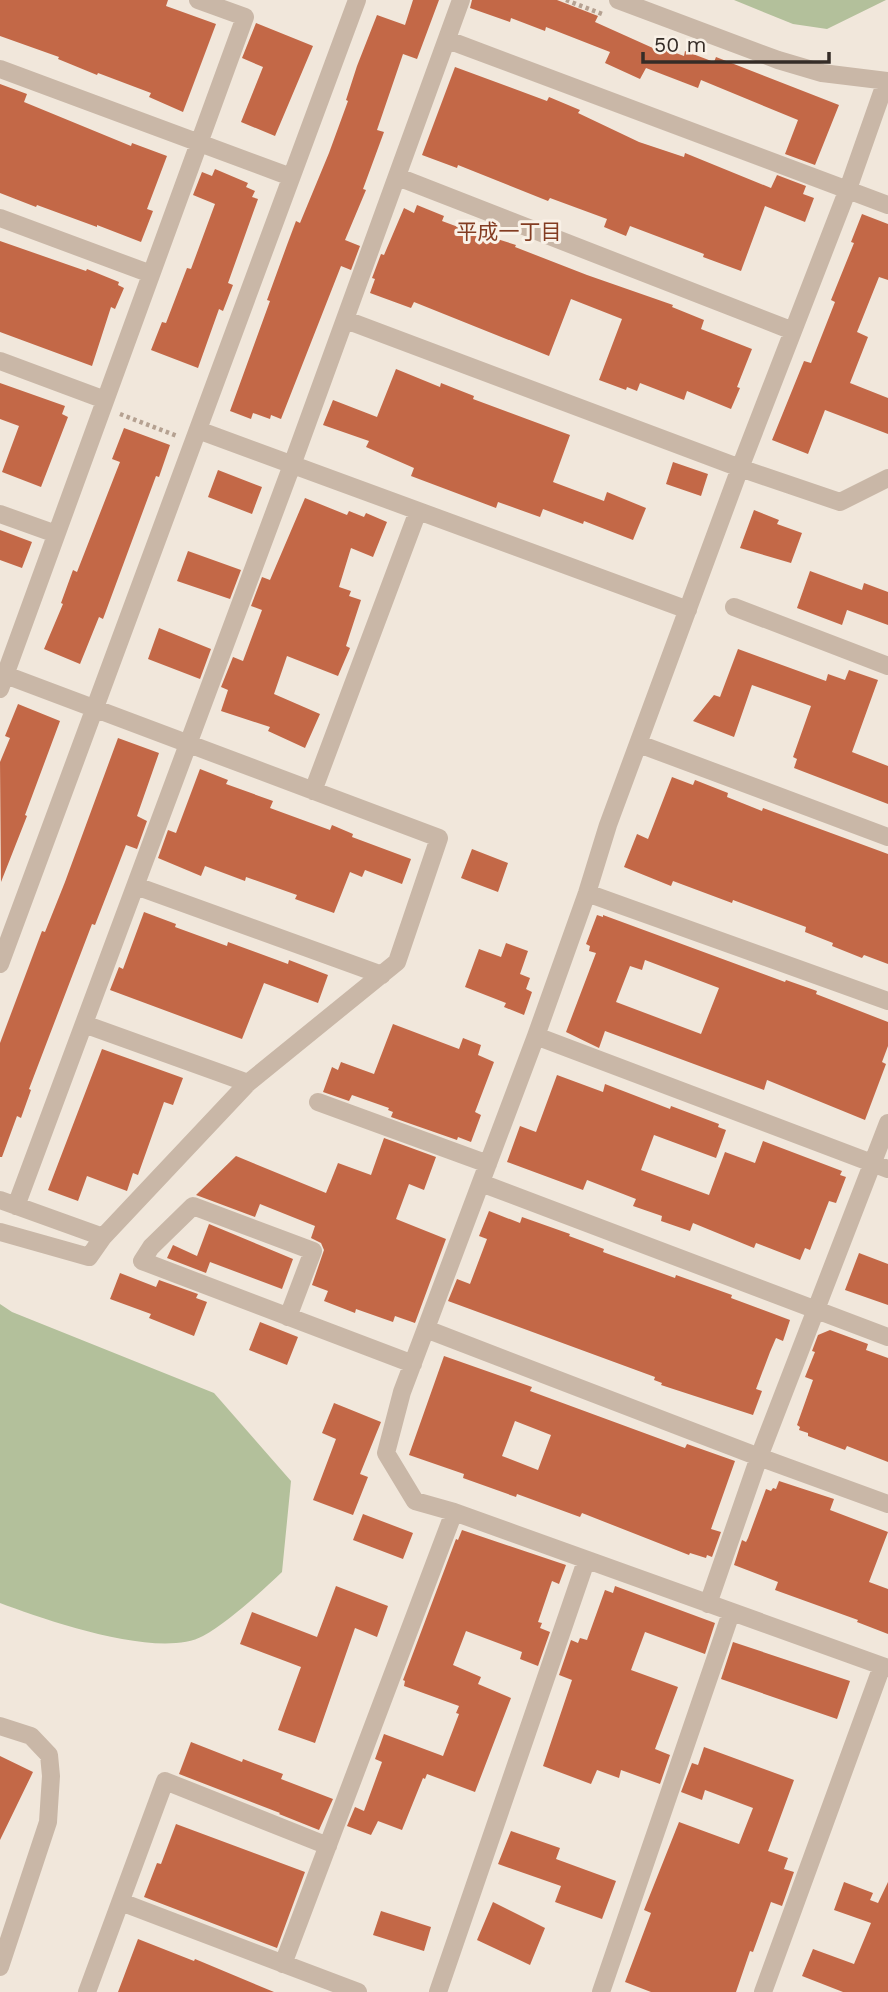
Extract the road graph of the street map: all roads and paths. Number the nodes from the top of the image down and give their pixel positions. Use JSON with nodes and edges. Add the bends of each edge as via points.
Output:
{"nodes":[{"id":1,"x":198,"y":0,"type":"edge"},
{"id":2,"x":357,"y":0,"type":"edge"},
{"id":3,"x":461,"y":0,"type":"edge"},
{"id":4,"x":618,"y":0,"type":"edge"},
{"id":5,"x":448,"y":40,"type":"junction"},
{"id":6,"x":0,"y":69,"type":"edge"},
{"id":7,"x":887,"y":81,"type":"edge"},
{"id":8,"x":200,"y":141,"type":"junction"},
{"id":9,"x":291,"y":177,"type":"junction"},
{"id":10,"x":398,"y":177,"type":"junction"},
{"id":11,"x":848,"y":189,"type":"junction"},
{"id":12,"x":888,"y":205,"type":"edge"},
{"id":13,"x":0,"y":218,"type":"edge"},
{"id":14,"x":151,"y":274,"type":"junction"},
{"id":15,"x":346,"y":320,"type":"junction"},
{"id":16,"x":793,"y":331,"type":"junction"},
{"id":17,"x":0,"y":361,"type":"edge"},
{"id":18,"x":104,"y":404,"type":"junction"},
{"id":19,"x":195,"y":436,"type":"junction"},
{"id":20,"x":292,"y":465,"type":"junction"},
{"id":21,"x":740,"y":468,"type":"junction"},
{"id":22,"x":888,"y":478,"type":"edge"},
{"id":23,"x":418,"y":511,"type":"junction"},
{"id":24,"x":0,"y":514,"type":"edge"},
{"id":25,"x":56,"y":534,"type":"junction"},
{"id":26,"x":734,"y":607,"type":"dead end"},
{"id":27,"x":688,"y":610,"type":"junction"},
{"id":28,"x":888,"y":666,"type":"edge"},
{"id":29,"x":2,"y":679,"type":"edge"},
{"id":30,"x":95,"y":709,"type":"junction"},
{"id":31,"x":189,"y":744,"type":"junction"},
{"id":32,"x":639,"y":744,"type":"junction"},
{"id":33,"x":313,"y":791,"type":"junction"},
{"id":34,"x":888,"y":837,"type":"edge"},
{"id":35,"x":136,"y":886,"type":"junction"},
{"id":36,"x":587,"y":893,"type":"junction"},
{"id":37,"x":0,"y":964,"type":"edge"},
{"id":38,"x":382,"y":975,"type":"junction"},
{"id":39,"x":888,"y":1001,"type":"edge"},
{"id":40,"x":84,"y":1024,"type":"junction"},
{"id":41,"x":536,"y":1037,"type":"junction"},
{"id":42,"x":248,"y":1083,"type":"junction"},
{"id":43,"x":318,"y":1102,"type":"dead end"},
{"id":44,"x":888,"y":1124,"type":"edge"},
{"id":45,"x":488,"y":1164,"type":"junction"},
{"id":46,"x":881,"y":1166,"type":"edge"},
{"id":47,"x":481,"y":1183,"type":"junction"},
{"id":48,"x":8,"y":1203,"type":"edge"},
{"id":49,"x":0,"y":1231,"type":"edge"},
{"id":50,"x":103,"y":1237,"type":"junction"},
{"id":51,"x":817,"y":1311,"type":"junction"},
{"id":52,"x":288,"y":1317,"type":"junction"},
{"id":53,"x":426,"y":1329,"type":"junction"},
{"id":54,"x":888,"y":1337,"type":"edge"},
{"id":55,"x":413,"y":1364,"type":"junction"},
{"id":56,"x":759,"y":1457,"type":"junction"},
{"id":57,"x":888,"y":1504,"type":"edge"},
{"id":58,"x":454,"y":1512,"type":"junction"},
{"id":59,"x":586,"y":1561,"type":"junction"},
{"id":60,"x":708,"y":1604,"type":"junction"},
{"id":61,"x":731,"y":1613,"type":"junction"},
{"id":62,"x":885,"y":1667,"type":"edge"},
{"id":63,"x":0,"y":1726,"type":"edge"},
{"id":64,"x":328,"y":1846,"type":"junction"},
{"id":65,"x":121,"y":1902,"type":"junction"},
{"id":66,"x":283,"y":1964,"type":"junction"},
{"id":67,"x":0,"y":1966,"type":"edge"},
{"id":68,"x":87,"y":1992,"type":"edge"},
{"id":69,"x":358,"y":1992,"type":"edge"},
{"id":70,"x":438,"y":1992,"type":"edge"},
{"id":71,"x":601,"y":1992,"type":"edge"},
{"id":72,"x":763,"y":1992,"type":"edge"}],
"edges":[{"from":1,"to":8,"type":"street","via":[[245,17]]},
{"from":2,"to":9,"type":"street"},
{"from":3,"to":5,"type":"street"},
{"from":4,"to":7,"type":"street","via":[[789,64]]},
{"from":5,"to":10,"type":"street"},
{"from":5,"to":11,"type":"street"},
{"from":6,"to":8,"type":"street"},
{"from":7,"to":11,"type":"street"},
{"from":8,"to":9,"type":"street"},
{"from":8,"to":14,"type":"street"},
{"from":9,"to":19,"type":"street"},
{"from":10,"to":15,"type":"street"},
{"from":10,"to":16,"type":"street"},
{"from":11,"to":12,"type":"street"},
{"from":11,"to":16,"type":"street"},
{"from":13,"to":14,"type":"street"},
{"from":14,"to":18,"type":"street"},
{"from":15,"to":20,"type":"street"},
{"from":15,"to":21,"type":"street"},
{"from":16,"to":21,"type":"street"},
{"from":17,"to":18,"type":"street"},
{"from":18,"to":19,"type":"path"},
{"from":18,"to":25,"type":"street"},
{"from":19,"to":20,"type":"street"},
{"from":19,"to":30,"type":"street"},
{"from":20,"to":23,"type":"street"},
{"from":20,"to":31,"type":"street"},
{"from":21,"to":22,"type":"street","via":[[840,502]]},
{"from":21,"to":27,"type":"street"},
{"from":23,"to":27,"type":"street"},
{"from":23,"to":33,"type":"street"},
{"from":24,"to":25,"type":"street"},
{"from":25,"to":29,"type":"street"},
{"from":26,"to":28,"type":"street"},
{"from":27,"to":32,"type":"street"},
{"from":29,"to":30,"type":"street"},
{"from":30,"to":31,"type":"street"},
{"from":30,"to":37,"type":"street"},
{"from":31,"to":33,"type":"street"},
{"from":31,"to":35,"type":"street"},
{"from":32,"to":34,"type":"street"},
{"from":32,"to":36,"type":"street"},
{"from":33,"to":38,"type":"street","via":[[439,838],[397,962]]},
{"from":35,"to":38,"type":"street"},
{"from":35,"to":40,"type":"street"},
{"from":36,"to":39,"type":"street"},
{"from":36,"to":41,"type":"street"},
{"from":38,"to":42,"type":"street"},
{"from":40,"to":42,"type":"street"},
{"from":40,"to":48,"type":"street"},
{"from":41,"to":45,"type":"street"},
{"from":41,"to":46,"type":"street"},
{"from":42,"to":50,"type":"street"},
{"from":43,"to":45,"type":"street"},
{"from":44,"to":46,"type":"street"},
{"from":45,"to":47,"type":"street"},
{"from":46,"to":51,"type":"street"},
{"from":47,"to":51,"type":"street"},
{"from":47,"to":53,"type":"street"},
{"from":48,"to":50,"type":"street"},
{"from":49,"to":50,"type":"street","via":[[89,1257]]},
{"from":51,"to":54,"type":"street"},
{"from":51,"to":56,"type":"street"},
{"from":52,"to":52,"type":"street","via":[[251,1303],[142,1261],[193,1206],[313,1251]]},
{"from":52,"to":55,"type":"street"},
{"from":53,"to":55,"type":"street"},
{"from":53,"to":56,"type":"street"},
{"from":55,"to":58,"type":"street","via":[[386,1453],[415,1501]]},
{"from":56,"to":57,"type":"street"},
{"from":56,"to":60,"type":"street"},
{"from":58,"to":59,"type":"street"},
{"from":58,"to":64,"type":"street"},
{"from":59,"to":60,"type":"street"},
{"from":59,"to":70,"type":"street"},
{"from":60,"to":61,"type":"street"},
{"from":61,"to":62,"type":"street"},
{"from":61,"to":71,"type":"street"},
{"from":62,"to":72,"type":"street"},
{"from":63,"to":67,"type":"street","via":[[31,1735],[49,1755],[51,1776],[48,1822]]},
{"from":64,"to":65,"type":"street","via":[[166,1781]]},
{"from":64,"to":66,"type":"street"},
{"from":65,"to":66,"type":"street"},
{"from":65,"to":68,"type":"street"},
{"from":66,"to":69,"type":"street"}]}
